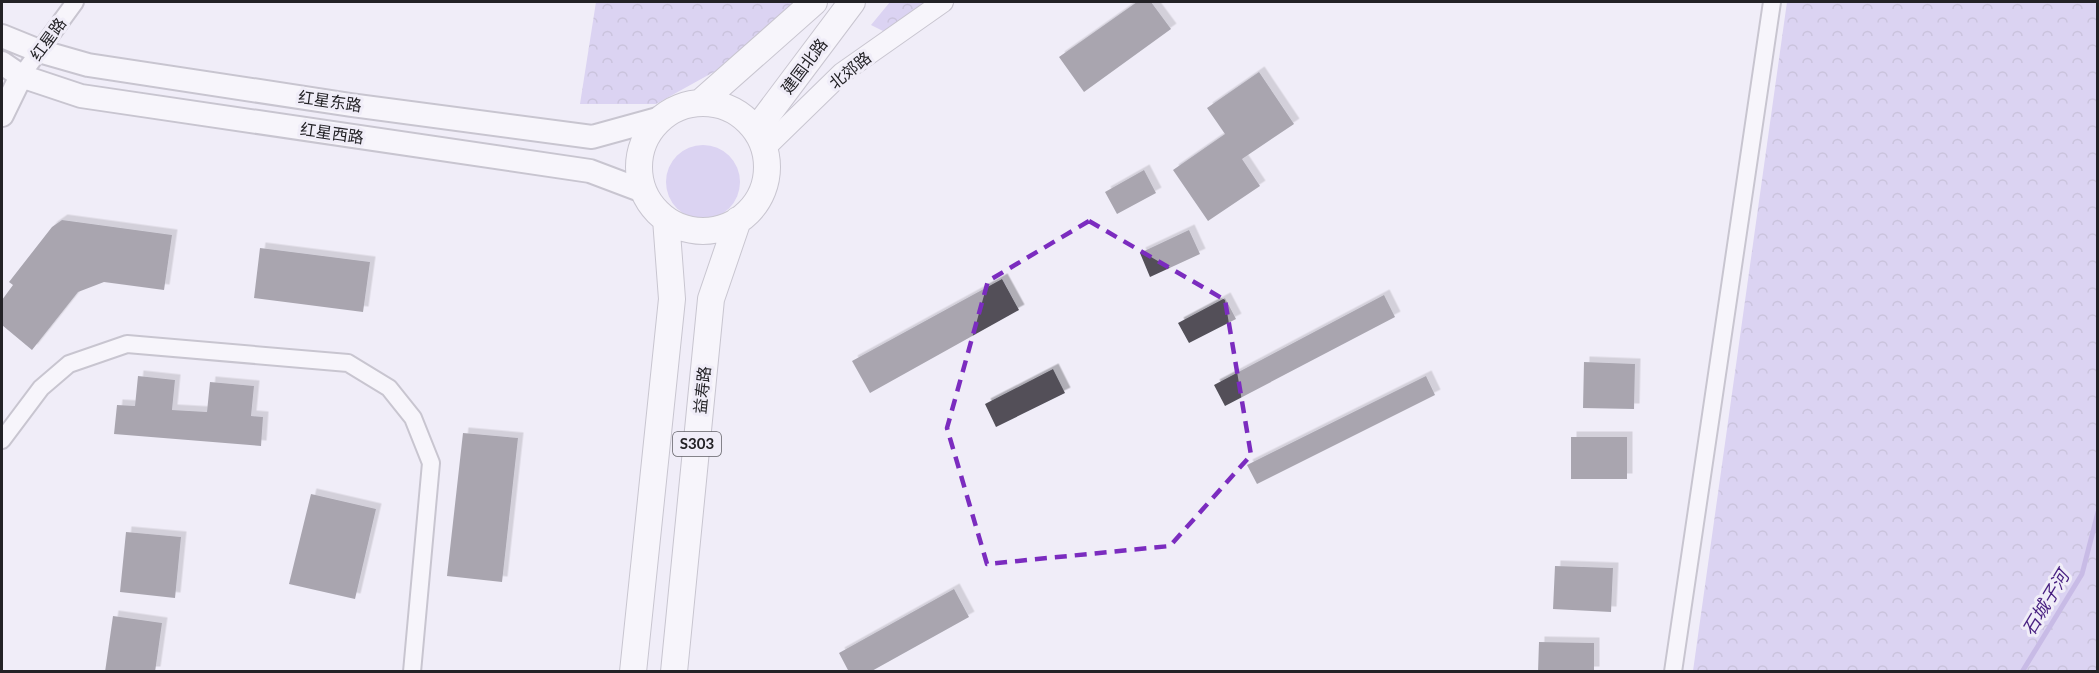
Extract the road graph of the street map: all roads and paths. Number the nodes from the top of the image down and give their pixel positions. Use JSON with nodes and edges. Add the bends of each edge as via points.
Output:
{"nodes":[{"id":1,"x":75,"y":2,"type":"edge"},
{"id":2,"x":814,"y":2,"type":"edge"},
{"id":3,"x":852,"y":2,"type":"edge"},
{"id":4,"x":943,"y":2,"type":"edge"},
{"id":5,"x":1772,"y":2,"type":"edge"},
{"id":6,"x":2,"y":36,"type":"edge"},
{"id":7,"x":39,"y":51,"type":"junction"},
{"id":8,"x":2,"y":63,"type":"edge"},
{"id":9,"x":21,"y":76,"type":"junction"},
{"id":10,"x":701,"y":102,"type":"junction"},
{"id":11,"x":2,"y":115,"type":"edge"},
{"id":12,"x":662,"y":118,"type":"junction"},
{"id":13,"x":760,"y":139,"type":"junction"},
{"id":14,"x":644,"y":191,"type":"junction"},
{"id":15,"x":666,"y":219,"type":"junction"},
{"id":16,"x":738,"y":220,"type":"junction"},
{"id":17,"x":2,"y":440,"type":"edge"},
{"id":18,"x":412,"y":672,"type":"edge"},
{"id":19,"x":633,"y":672,"type":"edge"},
{"id":20,"x":674,"y":672,"type":"edge"},
{"id":21,"x":1672,"y":672,"type":"edge"}],
"edges":[{"from":1,"to":7,"type":"street","name":"红星路"},
{"from":2,"to":10,"type":"main road"},
{"from":3,"to":13,"type":"main road","name":"建国北路"},
{"from":4,"to":13,"type":"street","name":"北郊路","via":[[842,73]]},
{"from":5,"to":21,"type":"street"},
{"from":6,"to":7,"type":"main road","name":"红星东路"},
{"from":7,"to":9,"type":"street","name":"红星路"},
{"from":7,"to":12,"type":"main road","name":"红星东路","via":[[111,68],[592,137]]},
{"from":8,"to":9,"type":"main road"},
{"from":9,"to":11,"type":"main road"},
{"from":9,"to":14,"type":"main road","name":"红星西路","via":[[81,96],[590,171]]},
{"from":10,"to":12,"type":"main road","via":[[680,106]]},
{"from":10,"to":13,"type":"main road","via":[[722,105],[741,115]]},
{"from":12,"to":14,"type":"main road","via":[[648,134],[640,155]]},
{"from":13,"to":16,"type":"main road","via":[[767,168],[763,189]]},
{"from":14,"to":15,"type":"main road"},
{"from":15,"to":16,"type":"main road","via":[[702,231]]},
{"from":15,"to":19,"type":"main road","number":"S303","via":[[672,299]]},
{"from":16,"to":20,"type":"main road","name":"益寿路","number":"S303","via":[[711,299]]},
{"from":17,"to":18,"type":"street","via":[[41,388],[69,364],[127,344],[348,363],[389,388],[413,418],[431,463]]}]}
